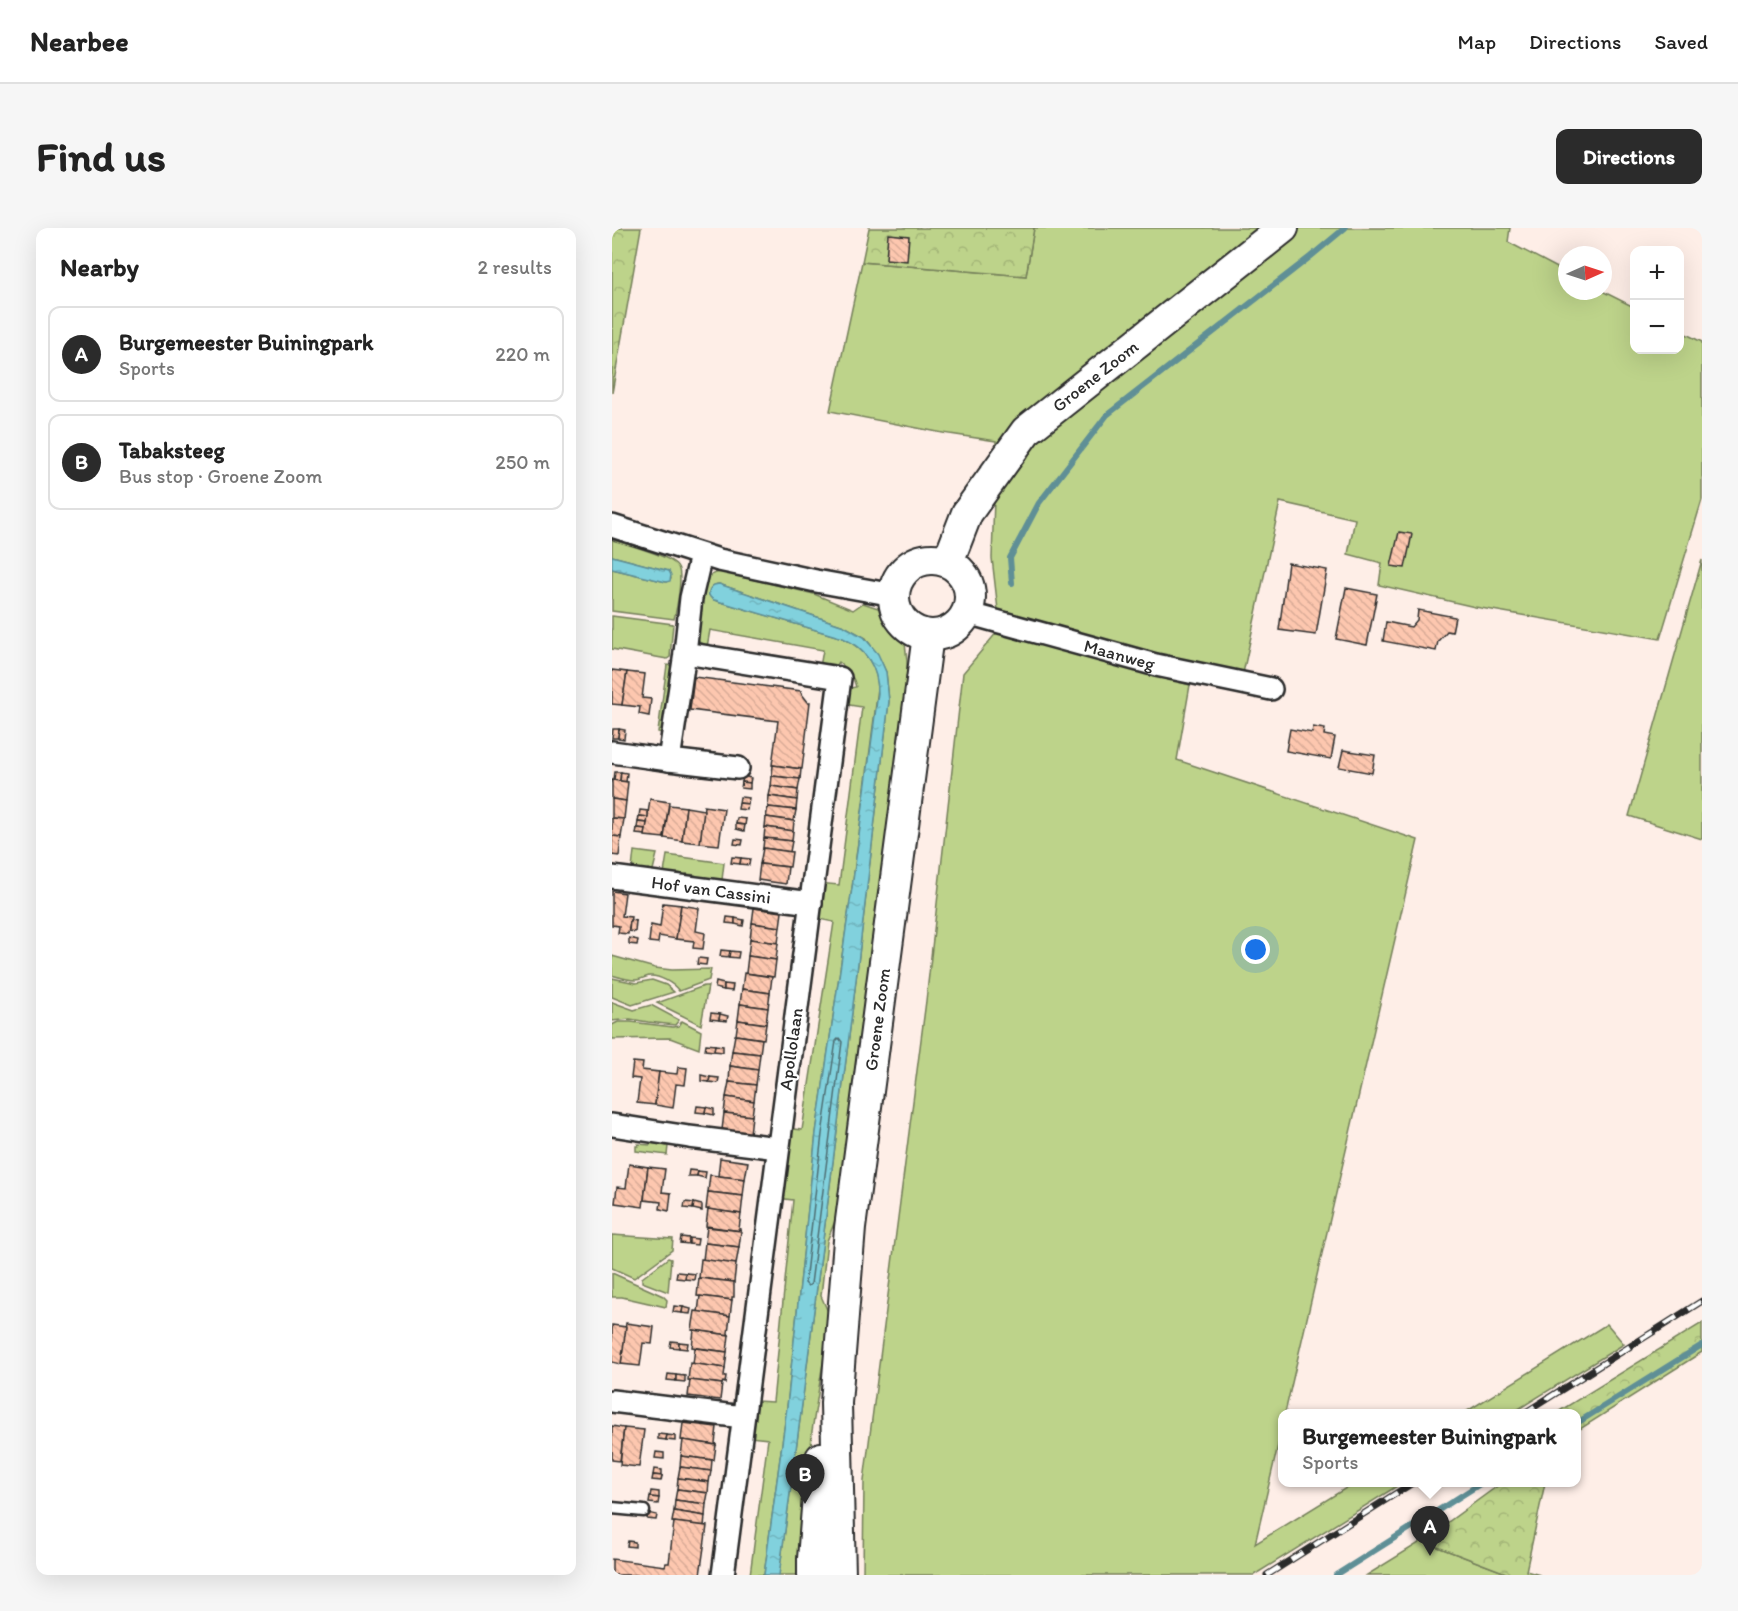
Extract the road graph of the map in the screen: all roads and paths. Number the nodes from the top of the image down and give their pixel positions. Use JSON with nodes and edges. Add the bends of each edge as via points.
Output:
{"nodes":[{"id":1,"x":1283,"y":228,"type":"edge"},
{"id":2,"x":612,"y":526,"type":"edge"},
{"id":3,"x":701,"y":555,"type":"junction"},
{"id":4,"x":948,"y":562,"type":"junction"},
{"id":5,"x":894,"y":595,"type":"junction"},
{"id":6,"x":967,"y":613,"type":"junction"},
{"id":7,"x":928,"y":635,"type":"junction"},
{"id":8,"x":685,"y":653,"type":"junction"},
{"id":9,"x":1271,"y":689,"type":"dead end"},
{"id":10,"x":612,"y":752,"type":"edge"},
{"id":11,"x":669,"y":760,"type":"junction"},
{"id":12,"x":738,"y":768,"type":"dead end"},
{"id":13,"x":612,"y":877,"type":"edge"},
{"id":14,"x":811,"y":903,"type":"junction"},
{"id":15,"x":612,"y":1125,"type":"edge"},
{"id":16,"x":778,"y":1148,"type":"junction"},
{"id":17,"x":612,"y":1401,"type":"edge"},
{"id":18,"x":837,"y":1403,"type":"junction"},
{"id":19,"x":743,"y":1417,"type":"junction"},
{"id":20,"x":612,"y":1508,"type":"edge"},
{"id":21,"x":644,"y":1511,"type":"dead end"},
{"id":22,"x":723,"y":1575,"type":"edge"},
{"id":23,"x":813,"y":1575,"type":"edge"},
{"id":24,"x":840,"y":1575,"type":"edge"}],
"edges":[{"from":1,"to":4,"type":"main road","name":"Groene Zoom","via":[[1026,431],[967,513]]},
{"from":2,"to":3,"type":"street"},
{"from":3,"to":5,"type":"street"},
{"from":3,"to":8,"type":"street"},
{"from":4,"to":5,"type":"main road","via":[[930,558],[912,564],[899,577]]},
{"from":4,"to":6,"type":"main road","via":[[963,573],[969,584]]},
{"from":5,"to":7,"type":"main road","via":[[900,618],[909,628]]},
{"from":6,"to":7,"type":"main road","via":[[950,631]]},
{"from":6,"to":9,"type":"street","name":"Maanweg","via":[[1156,664]]},
{"from":7,"to":18,"type":"main road","name":"Groene Zoom","via":[[850,1228]]},
{"from":8,"to":11,"type":"street"},
{"from":8,"to":14,"type":"street","name":"Apollolaan","via":[[840,678]]},
{"from":10,"to":11,"type":"street"},
{"from":11,"to":12,"type":"street"},
{"from":13,"to":14,"type":"street","name":"Hof van Cassini"},
{"from":14,"to":16,"type":"street","name":"Apollolaan"},
{"from":15,"to":16,"type":"street"},
{"from":16,"to":19,"type":"street","name":"Apollolaan"},
{"from":17,"to":19,"type":"street"},
{"from":18,"to":23,"type":"main road","name":"Groene Zoom","via":[[820,1462]]},
{"from":18,"to":24,"type":"main road","name":"Groene Zoom"},
{"from":19,"to":22,"type":"street","name":"Apollolaan"},
{"from":20,"to":21,"type":"lane"}]}
